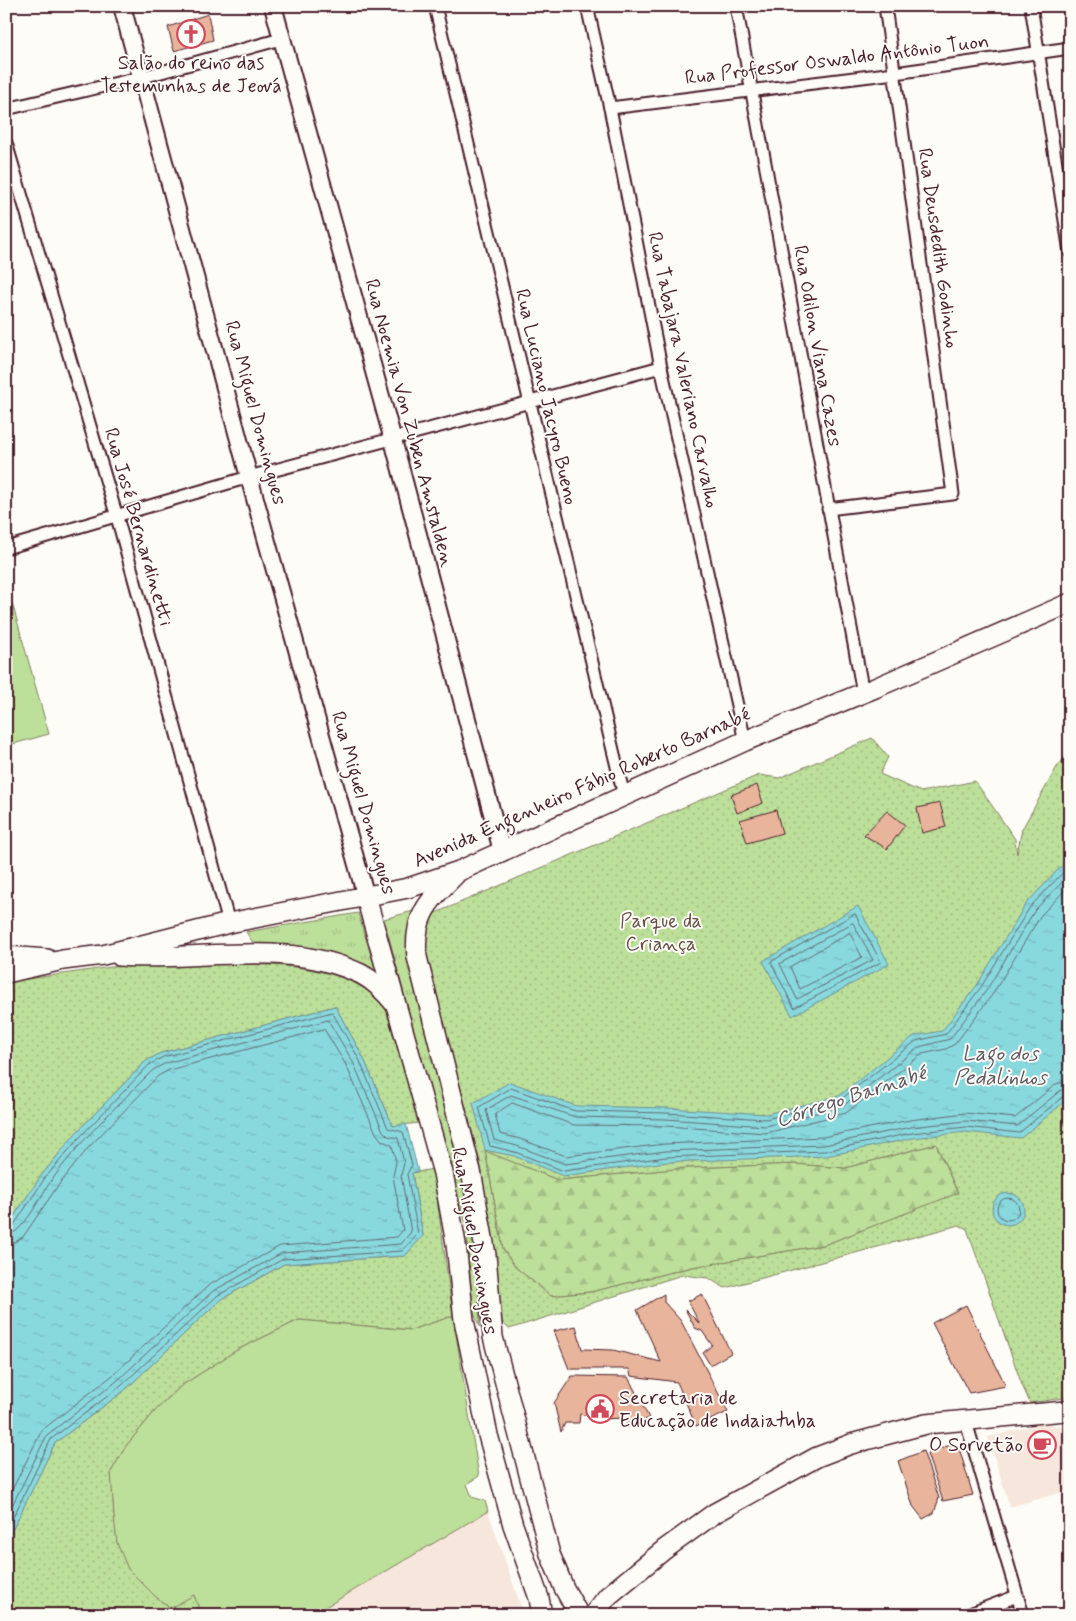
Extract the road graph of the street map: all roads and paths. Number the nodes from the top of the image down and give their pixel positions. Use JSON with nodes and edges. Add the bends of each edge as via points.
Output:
{"nodes":[{"id":1,"x":122,"y":6,"type":"edge"},
{"id":2,"x":273,"y":6,"type":"edge"},
{"id":3,"x":435,"y":6,"type":"edge"},
{"id":4,"x":587,"y":6,"type":"edge"},
{"id":5,"x":736,"y":6,"type":"edge"},
{"id":6,"x":885,"y":6,"type":"edge"},
{"id":7,"x":1031,"y":6,"type":"edge"},
{"id":8,"x":282,"y":40,"type":"junction"},
{"id":9,"x":1070,"y":48,"type":"edge"},
{"id":10,"x":1038,"y":53,"type":"junction"},
{"id":11,"x":895,"y":73,"type":"junction"},
{"id":12,"x":142,"y":77,"type":"junction"},
{"id":13,"x":752,"y":91,"type":"junction"},
{"id":14,"x":610,"y":108,"type":"junction"},
{"id":15,"x":6,"y":109,"type":"edge"},
{"id":16,"x":6,"y":143,"type":"edge"},
{"id":17,"x":1070,"y":252,"type":"edge"},
{"id":18,"x":661,"y":367,"type":"junction"},
{"id":19,"x":528,"y":402,"type":"junction"},
{"id":20,"x":393,"y":440,"type":"junction"},
{"id":21,"x":249,"y":478,"type":"junction"},
{"id":22,"x":828,"y":509,"type":"junction"},
{"id":23,"x":117,"y":517,"type":"junction"},
{"id":24,"x":6,"y":548,"type":"edge"},
{"id":25,"x":1070,"y":603,"type":"edge"},
{"id":26,"x":863,"y":693,"type":"junction"},
{"id":27,"x":745,"y":741,"type":"junction"},
{"id":28,"x":624,"y":796,"type":"junction"},
{"id":29,"x":502,"y":851,"type":"junction"},
{"id":30,"x":460,"y":871,"type":"junction"},
{"id":31,"x":366,"y":896,"type":"junction"},
{"id":32,"x":229,"y":923,"type":"junction"},
{"id":33,"x":102,"y":955,"type":"junction"},
{"id":34,"x":6,"y":956,"type":"edge"},
{"id":35,"x":63,"y":960,"type":"junction"},
{"id":36,"x":6,"y":973,"type":"edge"},
{"id":37,"x":396,"y":1005,"type":"junction"},
{"id":38,"x":1070,"y":1408,"type":"edge"},
{"id":39,"x":966,"y":1422,"type":"junction"},
{"id":40,"x":1017,"y":1596,"type":"junction"},
{"id":41,"x":542,"y":1615,"type":"edge"},
{"id":42,"x":579,"y":1615,"type":"edge"},
{"id":43,"x":593,"y":1615,"type":"edge"},
{"id":44,"x":967,"y":1615,"type":"edge"},
{"id":45,"x":1023,"y":1615,"type":"edge"}],
"edges":[{"from":1,"to":12,"type":"main road","name":"Rua Miguel Domingues"},
{"from":2,"to":8,"type":"main road","name":"Rua Noemia Von Zuben Amstalden"},
{"from":3,"to":19,"type":"street","name":"Rua Luciano Jacyro Bueno"},
{"from":4,"to":14,"type":"street","name":"Rua Tabajara Valeriano Carvalho"},
{"from":5,"to":13,"type":"street","name":"Rua Odilon Viana Cazes"},
{"from":6,"to":11,"type":"street","name":"Rua Deusdedith Godinho"},
{"from":7,"to":10,"type":"street"},
{"from":8,"to":12,"type":"street"},
{"from":8,"to":20,"type":"main road","name":"Rua Noemia Von Zuben Amstalden"},
{"from":9,"to":10,"type":"street","name":"Rua Professor Oswaldo Antônio Tuon"},
{"from":10,"to":11,"type":"street","name":"Rua Professor Oswaldo Antônio Tuon"},
{"from":10,"to":17,"type":"street"},
{"from":11,"to":13,"type":"street","name":"Rua Professor Oswaldo Antônio Tuon"},
{"from":11,"to":22,"type":"street","name":"Rua Deusdedith Godinho","via":[[954,494]]},
{"from":12,"to":15,"type":"street"},
{"from":12,"to":21,"type":"main road","name":"Rua Miguel Domingues"},
{"from":13,"to":14,"type":"street","name":"Rua Professor Oswaldo Antônio Tuon"},
{"from":13,"to":22,"type":"street","name":"Rua Odilon Viana Cazes"},
{"from":14,"to":18,"type":"street","name":"Rua Tabajara Valeriano Carvalho"},
{"from":16,"to":23,"type":"street","name":"Rua José Bernardinetti"},
{"from":18,"to":19,"type":"street"},
{"from":18,"to":27,"type":"street","name":"Rua Tabajara Valeriano Carvalho"},
{"from":19,"to":20,"type":"street"},
{"from":19,"to":28,"type":"street","name":"Rua Luciano Jacyro Bueno"},
{"from":20,"to":21,"type":"street"},
{"from":20,"to":29,"type":"main road","name":"Rua Noemia Von Zuben Amstalden"},
{"from":21,"to":23,"type":"street"},
{"from":21,"to":31,"type":"main road","name":"Rua Miguel Domingues"},
{"from":22,"to":26,"type":"street","name":"Rua Odilon Viana Cazes"},
{"from":23,"to":24,"type":"street"},
{"from":23,"to":32,"type":"street","name":"Rua José Bernardinetti"},
{"from":25,"to":26,"type":"main road","name":"Avenida Engenheiro Fábio Roberto Barnabé"},
{"from":26,"to":27,"type":"main road","name":"Avenida Engenheiro Fábio Roberto Barnabé"},
{"from":27,"to":28,"type":"main road","name":"Avenida Engenheiro Fábio Roberto Barnabé"},
{"from":28,"to":29,"type":"main road","name":"Avenida Engenheiro Fábio Roberto Barnabé"},
{"from":29,"to":30,"type":"main road","name":"Avenida Engenheiro Fábio Roberto Barnabé"},
{"from":30,"to":31,"type":"main road","name":"Avenida Engenheiro Fábio Roberto Barnabé","via":[[408,888]]},
{"from":30,"to":42,"type":"main road","name":"Rua Miguel Domingues","via":[[429,901],[417,927],[417,957],[471,1171],[486,1255],[492,1337],[550,1554]]},
{"from":31,"to":32,"type":"main road","name":"Avenida Engenheiro Fábio Roberto Barnabé"},
{"from":31,"to":37,"type":"main road","name":"Rua Miguel Domingues"},
{"from":32,"to":33,"type":"main road","name":"Avenida Engenheiro Fábio Roberto Barnabé"},
{"from":33,"to":35,"type":"main road","name":"Avenida Engenheiro Fábio Roberto Barnabé"},
{"from":33,"to":37,"type":"main road","via":[[143,958],[264,954],[332,962],[363,975]]},
{"from":34,"to":35,"type":"main road"},
{"from":35,"to":36,"type":"main road","name":"Avenida Engenheiro Fábio Roberto Barnabé"},
{"from":37,"to":41,"type":"main road","name":"Rua Miguel Domingues","via":[[443,1173],[456,1244],[464,1320],[488,1435]]},
{"from":38,"to":39,"type":"main road"},
{"from":39,"to":40,"type":"street"},
{"from":39,"to":43,"type":"main road","via":[[926,1424],[851,1444],[794,1469],[700,1524],[608,1596]]},
{"from":40,"to":44,"type":"street"},
{"from":40,"to":45,"type":"street"}]}
